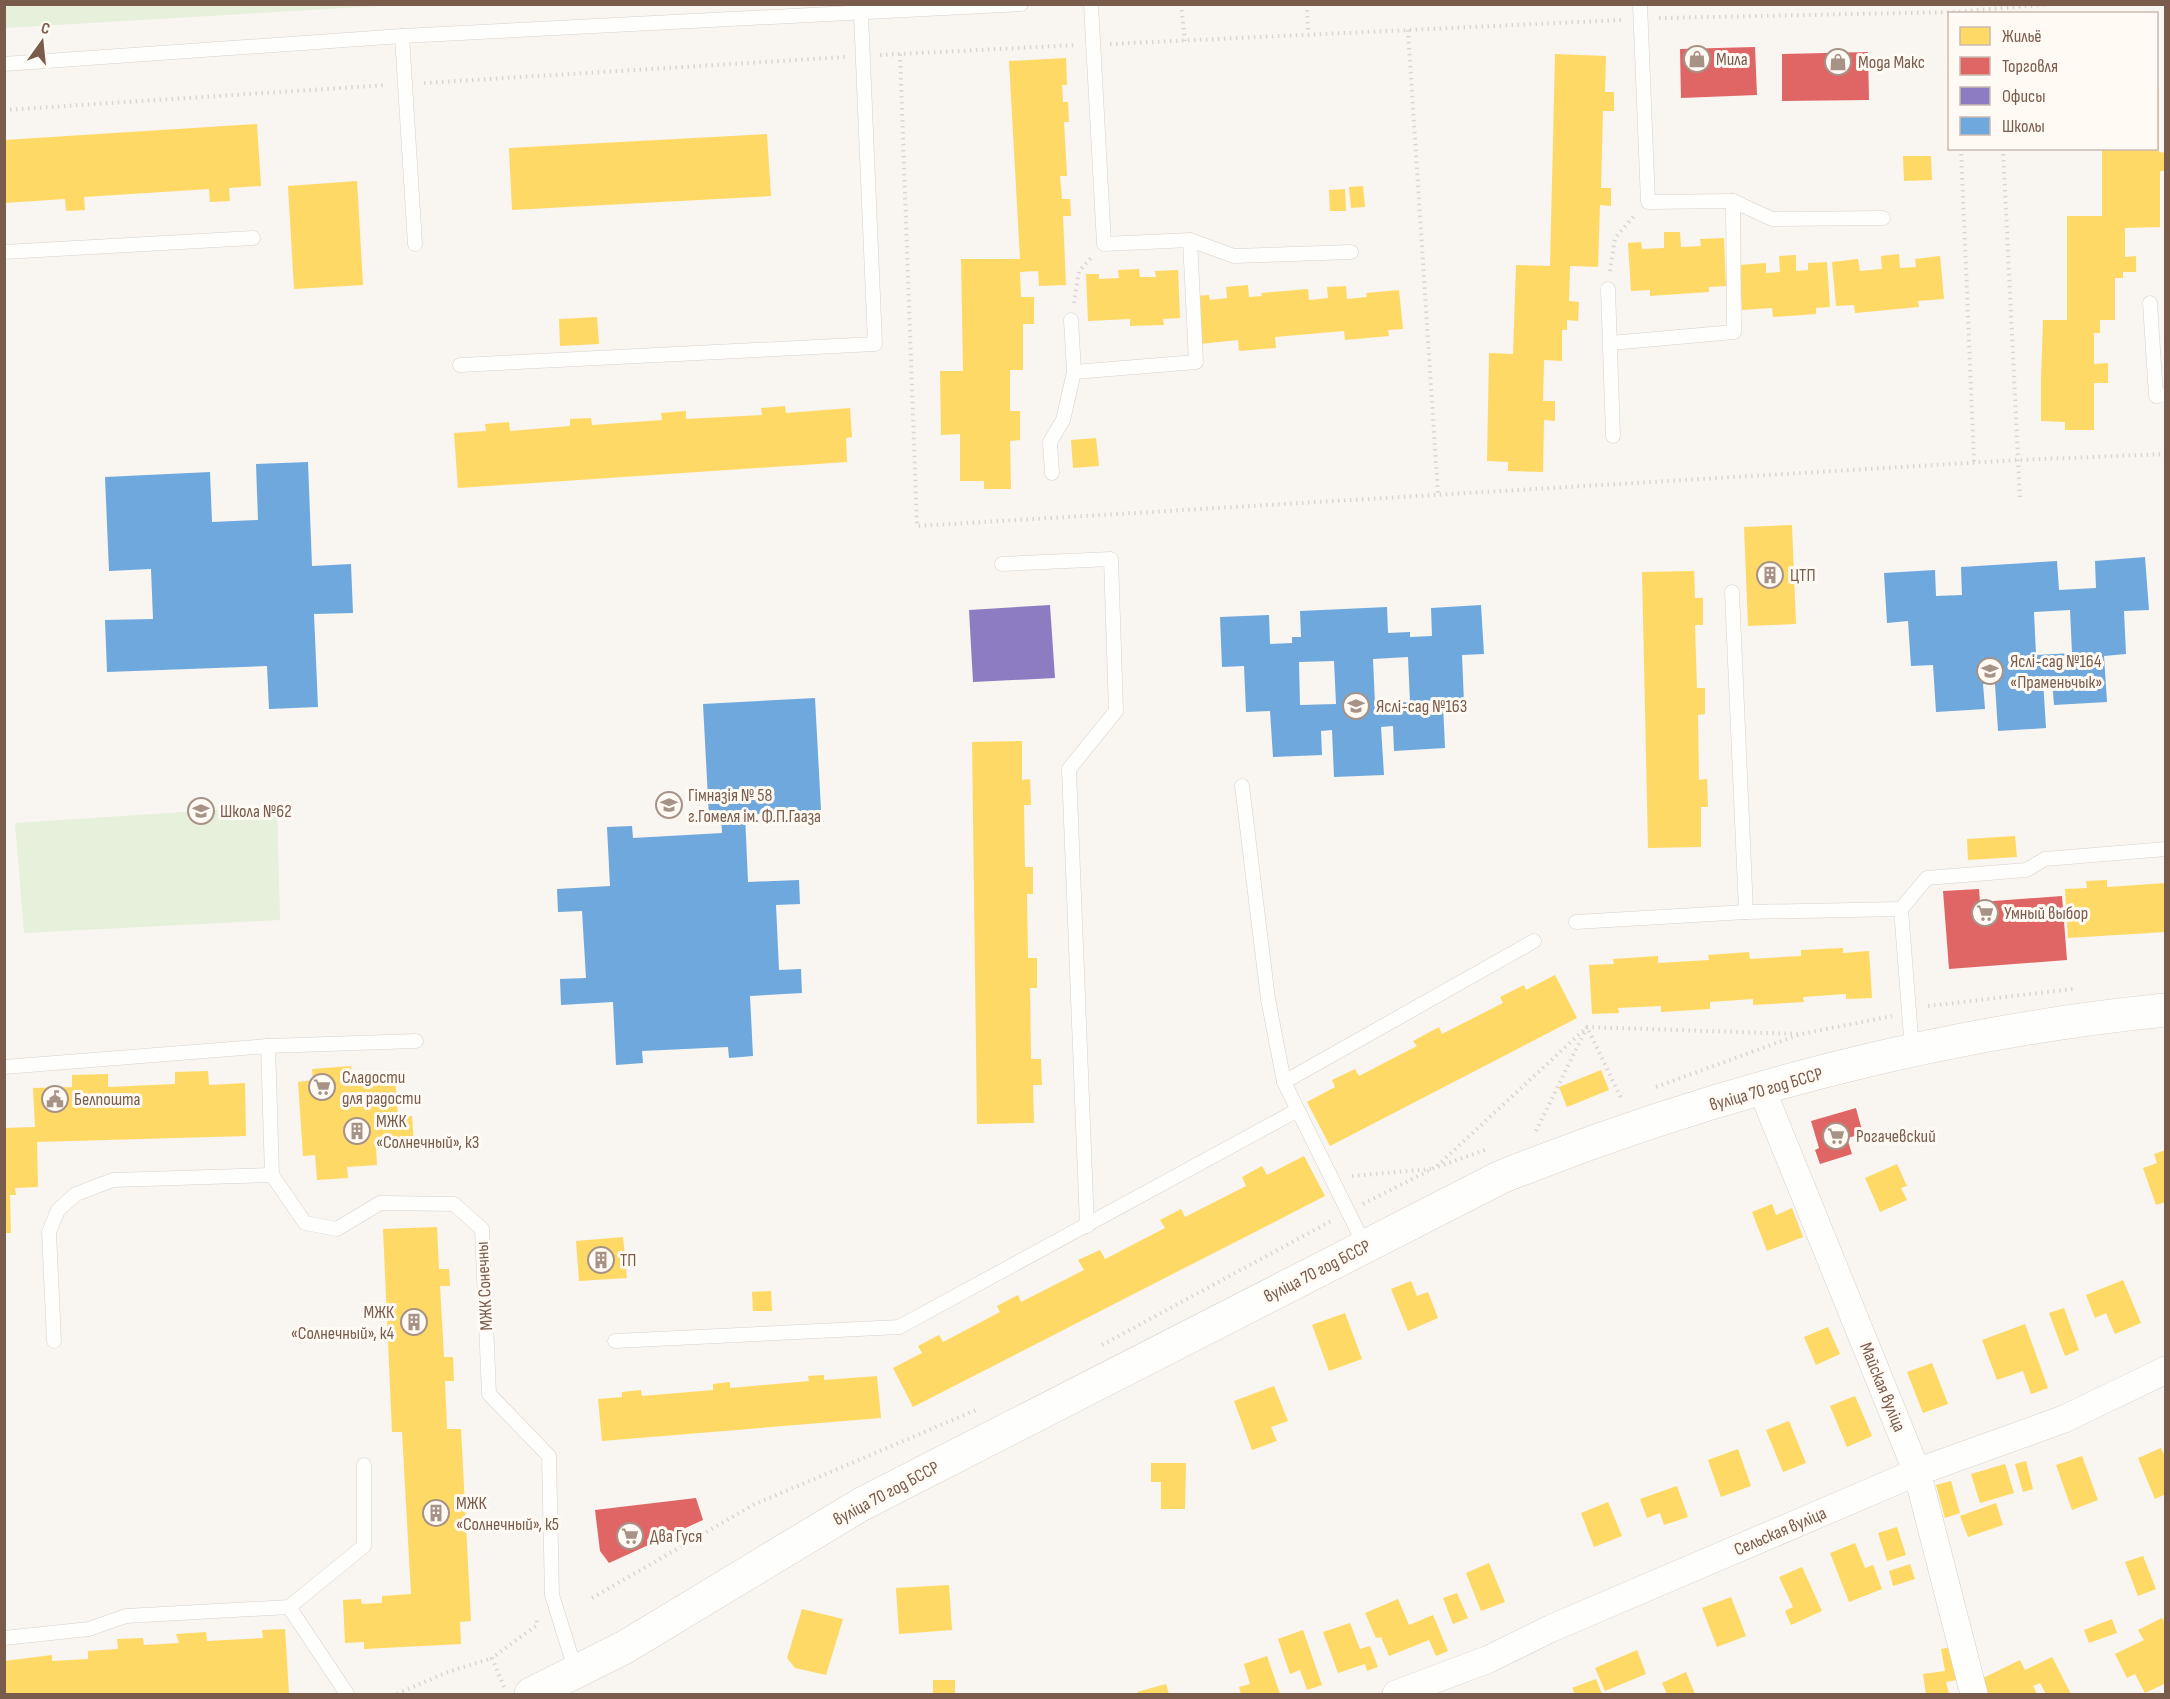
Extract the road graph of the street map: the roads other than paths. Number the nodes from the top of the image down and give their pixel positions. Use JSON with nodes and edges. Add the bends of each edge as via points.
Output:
{"nodes":[{"id":1,"x":1021,"y":4,"type":"edge"},
{"id":2,"x":1091,"y":4,"type":"edge"},
{"id":3,"x":1641,"y":12,"type":"edge"},
{"id":4,"x":861,"y":14,"type":"junction"},
{"id":5,"x":402,"y":36,"type":"junction"},
{"id":6,"x":4,"y":64,"type":"edge"},
{"id":7,"x":1733,"y":201,"type":"junction"},
{"id":8,"x":1883,"y":218,"type":"dead end"},
{"id":9,"x":253,"y":238,"type":"dead end"},
{"id":10,"x":1190,"y":240,"type":"junction"},
{"id":11,"x":415,"y":244,"type":"dead end"},
{"id":12,"x":4,"y":252,"type":"edge"},
{"id":13,"x":1351,"y":252,"type":"dead end"},
{"id":14,"x":1608,"y":289,"type":"road end"},
{"id":15,"x":2150,"y":303,"type":"dead end"},
{"id":16,"x":1071,"y":320,"type":"road end"},
{"id":17,"x":1611,"y":343,"type":"junction"},
{"id":18,"x":460,"y":365,"type":"dead end"},
{"id":19,"x":1074,"y":372,"type":"junction"},
{"id":20,"x":2166,"y":395,"type":"edge"},
{"id":21,"x":1613,"y":436,"type":"dead end"},
{"id":22,"x":1052,"y":473,"type":"dead end"},
{"id":23,"x":1002,"y":564,"type":"dead end"},
{"id":24,"x":1732,"y":592,"type":"dead end"},
{"id":25,"x":1242,"y":786,"type":"dead end"},
{"id":26,"x":2166,"y":849,"type":"edge"},
{"id":27,"x":1901,"y":909,"type":"junction"},
{"id":28,"x":1746,"y":912,"type":"junction"},
{"id":29,"x":1576,"y":922,"type":"dead end"},
{"id":30,"x":1534,"y":941,"type":"dead end"},
{"id":31,"x":2166,"y":1010,"type":"edge"},
{"id":32,"x":416,"y":1041,"type":"dead end"},
{"id":33,"x":268,"y":1046,"type":"junction"},
{"id":34,"x":1912,"y":1050,"type":"junction"},
{"id":35,"x":4,"y":1067,"type":"edge"},
{"id":36,"x":1284,"y":1082,"type":"junction"},
{"id":37,"x":1762,"y":1090,"type":"junction"},
{"id":38,"x":1296,"y":1111,"type":"junction"},
{"id":39,"x":272,"y":1175,"type":"junction"},
{"id":40,"x":1088,"y":1226,"type":"junction"},
{"id":41,"x":1365,"y":1246,"type":"junction"},
{"id":42,"x":54,"y":1341,"type":"dead end"},
{"id":43,"x":615,"y":1341,"type":"dead end"},
{"id":44,"x":2166,"y":1370,"type":"edge"},
{"id":45,"x":364,"y":1465,"type":"dead end"},
{"id":46,"x":1917,"y":1472,"type":"junction"},
{"id":47,"x":289,"y":1607,"type":"junction"},
{"id":48,"x":4,"y":1638,"type":"edge"},
{"id":49,"x":576,"y":1672,"type":"junction"},
{"id":50,"x":347,"y":1695,"type":"edge"},
{"id":51,"x":531,"y":1695,"type":"edge"},
{"id":52,"x":1396,"y":1695,"type":"edge"},
{"id":53,"x":1974,"y":1695,"type":"edge"}],
"edges":[{"from":1,"to":4,"type":"lane"},
{"from":2,"to":10,"type":"lane","via":[[1104,244]]},
{"from":3,"to":7,"type":"lane","via":[[1648,202]]},
{"from":4,"to":5,"type":"lane"},
{"from":4,"to":18,"type":"lane","via":[[875,344]]},
{"from":5,"to":6,"type":"lane"},
{"from":5,"to":11,"type":"lane"},
{"from":7,"to":8,"type":"lane","via":[[1772,219]]},
{"from":7,"to":17,"type":"lane","via":[[1734,332]]},
{"from":9,"to":12,"type":"lane"},
{"from":10,"to":13,"type":"lane","via":[[1234,256]]},
{"from":10,"to":19,"type":"lane","via":[[1196,362]]},
{"from":14,"to":17,"type":"lane"},
{"from":15,"to":20,"type":"lane","via":[[2156,396]]},
{"from":16,"to":19,"type":"lane"},
{"from":17,"to":21,"type":"lane"},
{"from":19,"to":22,"type":"lane","via":[[1063,420],[1050,442]]},
{"from":23,"to":40,"type":"lane","via":[[1111,559],[1116,711],[1069,769]]},
{"from":24,"to":28,"type":"lane"},
{"from":25,"to":36,"type":"lane","via":[[1268,999]]},
{"from":26,"to":27,"type":"lane","via":[[2045,859],[2026,870],[1927,878]]},
{"from":27,"to":28,"type":"lane"},
{"from":27,"to":34,"type":"lane"},
{"from":28,"to":29,"type":"lane"},
{"from":30,"to":36,"type":"lane"},
{"from":31,"to":34,"type":"street","name":"вуліца 70 год БССР","via":[[2096,1016]]},
{"from":32,"to":33,"type":"lane"},
{"from":33,"to":35,"type":"lane"},
{"from":33,"to":39,"type":"lane"},
{"from":34,"to":37,"type":"street","name":"вуліца 70 год БССР"},
{"from":36,"to":38,"type":"lane"},
{"from":37,"to":41,"type":"street","name":"вуліца 70 год БССР","via":[[1593,1141],[1501,1177]]},
{"from":37,"to":46,"type":"street","name":"Майская вуліца"},
{"from":38,"to":40,"type":"lane"},
{"from":38,"to":41,"type":"lane"},
{"from":39,"to":42,"type":"lane","via":[[113,1180],[76,1194],[58,1210],[49,1232]]},
{"from":39,"to":49,"type":"lane","name":"МЖК Сонечны","via":[[305,1223],[337,1229],[380,1203],[454,1204],[482,1229],[489,1394],[549,1456],[552,1595]]},
{"from":40,"to":43,"type":"lane","via":[[899,1327]]},
{"from":41,"to":49,"type":"street","name":"вуліца 70 год БССР","via":[[860,1505],[625,1647]]},
{"from":44,"to":46,"type":"street","name":"Сельская вуліца","via":[[2064,1419]]},
{"from":45,"to":47,"type":"lane","via":[[364,1546]]},
{"from":46,"to":52,"type":"street","name":"Сельская вуліца","via":[[1552,1628],[1489,1659]]},
{"from":46,"to":53,"type":"street","name":"Майская вуліца"},
{"from":47,"to":48,"type":"lane","via":[[126,1616],[88,1629]]},
{"from":47,"to":50,"type":"lane"},
{"from":49,"to":51,"type":"street","name":"вуліца 70 год БССР"}]}
